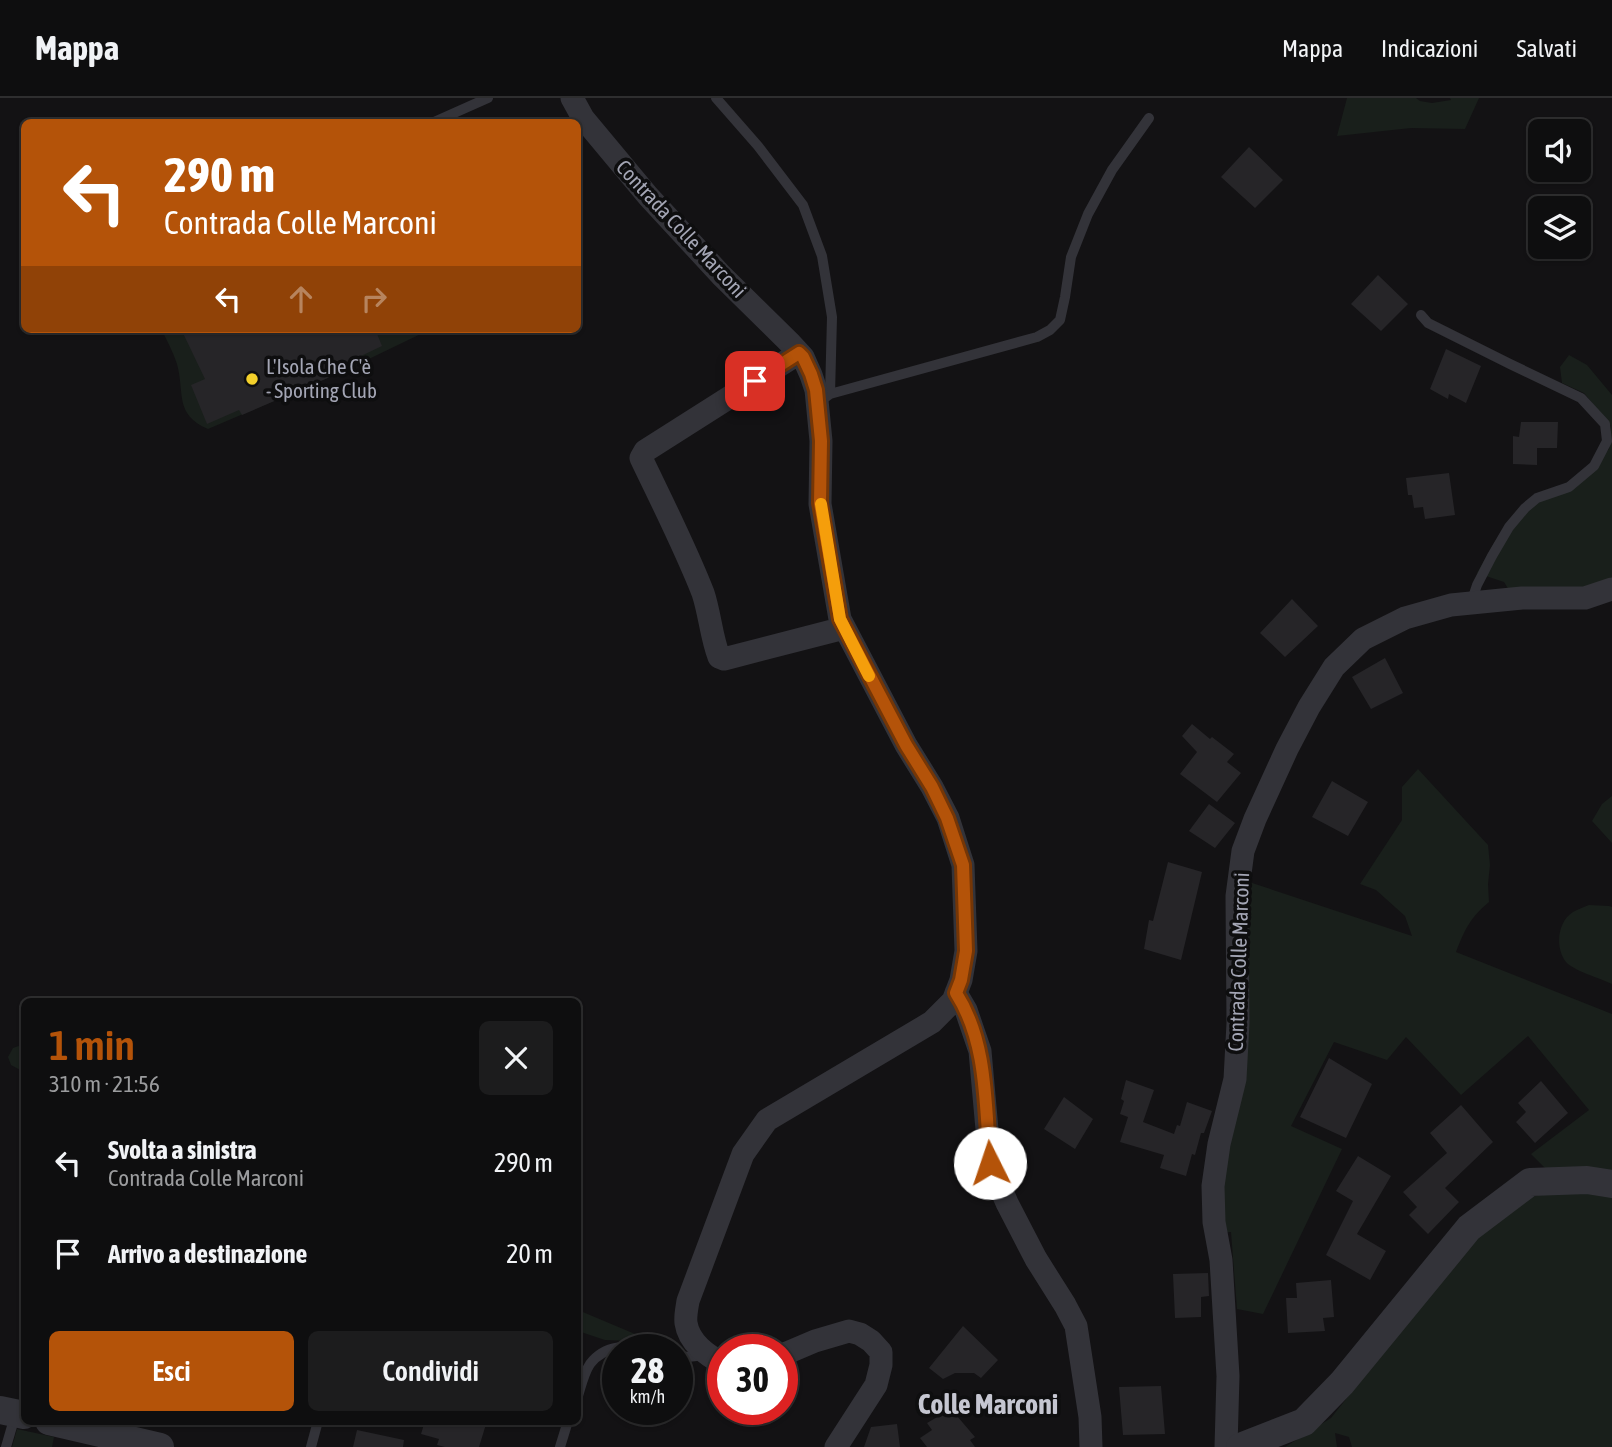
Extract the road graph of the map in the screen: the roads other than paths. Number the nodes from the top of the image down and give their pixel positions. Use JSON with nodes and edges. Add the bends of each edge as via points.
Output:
{"nodes":[{"id":1,"x":488,"y":98,"type":"edge"},
{"id":2,"x":572,"y":98,"type":"edge"},
{"id":3,"x":716,"y":98,"type":"edge"},
{"id":4,"x":1149,"y":118,"type":"dead end"},
{"id":5,"x":441,"y":119,"type":"edge"},
{"id":6,"x":1421,"y":315,"type":"dead end"},
{"id":7,"x":799,"y":353,"type":"junction"},
{"id":8,"x":824,"y":399,"type":"junction"},
{"id":9,"x":1612,"y":589,"type":"edge"},
{"id":10,"x":1471,"y":603,"type":"junction"},
{"id":11,"x":844,"y":628,"type":"junction"},
{"id":12,"x":956,"y":993,"type":"junction"},
{"id":13,"x":1612,"y":1184,"type":"edge"},
{"id":14,"x":798,"y":1348,"type":"edge"},
{"id":15,"x":707,"y":1351,"type":"edge"},
{"id":16,"x":602,"y":1354,"type":"edge"},
{"id":17,"x":581,"y":1388,"type":"edge"},
{"id":18,"x":14,"y":1413,"type":"edge"},
{"id":19,"x":60,"y":1425,"type":"edge"},
{"id":20,"x":317,"y":1425,"type":"edge"},
{"id":21,"x":567,"y":1425,"type":"edge"},
{"id":22,"x":6,"y":1447,"type":"edge"},
{"id":23,"x":160,"y":1447,"type":"edge"},
{"id":24,"x":311,"y":1447,"type":"edge"},
{"id":25,"x":560,"y":1447,"type":"edge"},
{"id":26,"x":836,"y":1447,"type":"edge"},
{"id":27,"x":1091,"y":1447,"type":"edge"},
{"id":28,"x":1226,"y":1447,"type":"edge"},
{"id":29,"x":1240,"y":1447,"type":"edge"}],
"edges":[{"from":1,"to":5,"type":"lane"},
{"from":2,"to":7,"type":"street","name":"Contrada Colle Marconi","via":[[583,118],[648,196]]},
{"from":3,"to":8,"type":"lane","via":[[803,205],[822,256],[832,317]]},
{"from":4,"to":8,"type":"lane","via":[[1088,214],[1071,257],[1060,320],[1050,330]]},
{"from":6,"to":10,"type":"lane","via":[[1428,323],[1581,398],[1605,424],[1607,441],[1594,466],[1569,487],[1537,498],[1525,508],[1492,556]]},
{"from":7,"to":8,"type":"street","name":"Contrada Colle Marconi"},
{"from":7,"to":11,"type":"street","via":[[645,451],[641,458],[692,565],[719,657]]},
{"from":8,"to":11,"type":"street","name":"Contrada Colle Marconi","via":[[820,503]]},
{"from":9,"to":10,"type":"street","name":"Contrada Colle Marconi","via":[[1585,598]]},
{"from":10,"to":28,"type":"street","name":"Contrada Colle Marconi","via":[[1405,618],[1363,639],[1334,667],[1287,749],[1243,851],[1237,896],[1235,1079],[1213,1186],[1228,1376]]},
{"from":11,"to":12,"type":"street","name":"Contrada Colle Marconi","via":[[932,787],[963,865],[966,951]]},
{"from":12,"to":15,"type":"street","name":"Contrada Colle Marconi","via":[[932,1022],[767,1120],[743,1154],[688,1301],[688,1331]]},
{"from":12,"to":27,"type":"street","via":[[967,1010],[980,1051],[990,1163],[1036,1259],[1076,1326]]},
{"from":13,"to":29,"type":"street","via":[[1530,1182],[1469,1228],[1342,1383],[1304,1422]]},
{"from":14,"to":26,"type":"street","via":[[849,1331],[871,1341],[881,1352],[876,1385]]},
{"from":16,"to":17,"type":"lane","via":[[590,1364]]},
{"from":18,"to":22,"type":"lane"},
{"from":19,"to":23,"type":"street"},
{"from":20,"to":24,"type":"lane"},
{"from":21,"to":25,"type":"lane"}]}
